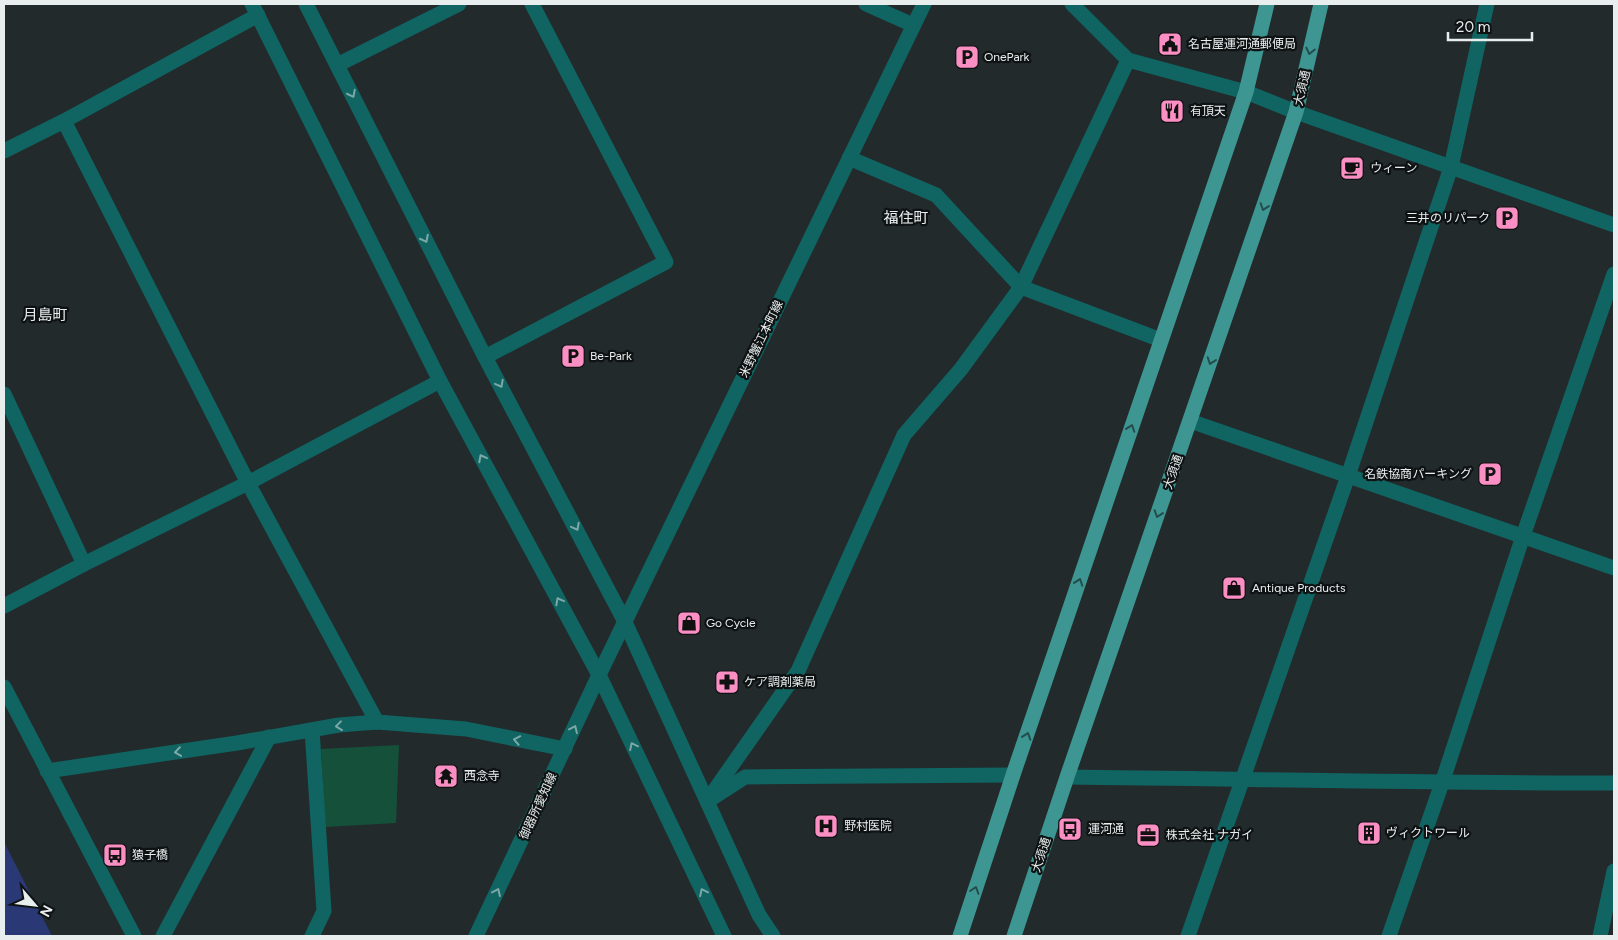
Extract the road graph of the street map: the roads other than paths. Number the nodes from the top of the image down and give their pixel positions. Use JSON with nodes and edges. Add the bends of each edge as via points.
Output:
{"nodes":[{"id":1,"x":306,"y":4,"type":"edge"},
{"id":2,"x":459,"y":4,"type":"edge"},
{"id":3,"x":532,"y":4,"type":"edge"},
{"id":4,"x":866,"y":4,"type":"edge"},
{"id":5,"x":924,"y":4,"type":"edge"},
{"id":6,"x":1072,"y":4,"type":"edge"},
{"id":7,"x":1267,"y":4,"type":"edge"},
{"id":8,"x":1321,"y":4,"type":"edge"},
{"id":9,"x":1487,"y":4,"type":"edge"},
{"id":10,"x":255,"y":9,"type":"edge"},
{"id":11,"x":913,"y":26,"type":"junction"},
{"id":12,"x":1128,"y":60,"type":"junction"},
{"id":13,"x":337,"y":65,"type":"junction"},
{"id":14,"x":1246,"y":92,"type":"junction"},
{"id":15,"x":1296,"y":112,"type":"junction"},
{"id":16,"x":64,"y":121,"type":"junction"},
{"id":17,"x":4,"y":152,"type":"edge"},
{"id":18,"x":849,"y":158,"type":"junction"},
{"id":19,"x":1451,"y":167,"type":"junction"},
{"id":20,"x":1614,"y":225,"type":"edge"},
{"id":21,"x":1614,"y":274,"type":"edge"},
{"id":22,"x":1021,"y":287,"type":"junction"},
{"id":23,"x":1162,"y":340,"type":"junction"},
{"id":24,"x":485,"y":357,"type":"junction"},
{"id":25,"x":440,"y":381,"type":"junction"},
{"id":26,"x":4,"y":394,"type":"edge"},
{"id":27,"x":1190,"y":422,"type":"junction"},
{"id":28,"x":1348,"y":476,"type":"junction"},
{"id":29,"x":248,"y":483,"type":"junction"},
{"id":30,"x":1524,"y":536,"type":"junction"},
{"id":31,"x":84,"y":564,"type":"junction"},
{"id":32,"x":1614,"y":568,"type":"edge"},
{"id":33,"x":4,"y":606,"type":"edge"},
{"id":34,"x":625,"y":622,"type":"junction"},
{"id":35,"x":599,"y":675,"type":"junction"},
{"id":36,"x":4,"y":687,"type":"edge"},
{"id":37,"x":377,"y":722,"type":"junction"},
{"id":38,"x":312,"y":730,"type":"junction"},
{"id":39,"x":269,"y":737,"type":"junction"},
{"id":40,"x":565,"y":749,"type":"junction"},
{"id":41,"x":47,"y":771,"type":"junction"},
{"id":42,"x":1013,"y":775,"type":"junction"},
{"id":43,"x":1067,"y":777,"type":"junction"},
{"id":44,"x":1244,"y":778,"type":"junction"},
{"id":45,"x":1442,"y":783,"type":"junction"},
{"id":46,"x":1614,"y":784,"type":"edge"},
{"id":47,"x":707,"y":802,"type":"junction"},
{"id":48,"x":1614,"y":871,"type":"edge"},
{"id":49,"x":134,"y":936,"type":"edge"},
{"id":50,"x":163,"y":936,"type":"edge"},
{"id":51,"x":312,"y":936,"type":"edge"},
{"id":52,"x":476,"y":936,"type":"edge"},
{"id":53,"x":724,"y":936,"type":"edge"},
{"id":54,"x":773,"y":936,"type":"edge"},
{"id":55,"x":960,"y":936,"type":"edge"},
{"id":56,"x":1014,"y":936,"type":"edge"},
{"id":57,"x":1188,"y":936,"type":"edge"},
{"id":58,"x":1388,"y":936,"type":"edge"},
{"id":59,"x":1600,"y":936,"type":"edge"}],
"edges":[{"from":1,"to":13,"type":"street"},
{"from":2,"to":13,"type":"street"},
{"from":3,"to":24,"type":"street","via":[[666,262]]},
{"from":4,"to":11,"type":"street"},
{"from":5,"to":11,"type":"street","name":"米野蟹江本町線"},
{"from":6,"to":12,"type":"street"},
{"from":7,"to":14,"type":"main road"},
{"from":8,"to":15,"type":"main road","name":"大須通","one_way":true},
{"from":9,"to":19,"type":"street"},
{"from":10,"to":16,"type":"street"},
{"from":10,"to":25,"type":"street"},
{"from":11,"to":18,"type":"street","name":"米野蟹江本町線"},
{"from":12,"to":14,"type":"street"},
{"from":12,"to":22,"type":"street"},
{"from":13,"to":24,"type":"street","one_way":true},
{"from":14,"to":15,"type":"street"},
{"from":14,"to":23,"type":"main road"},
{"from":15,"to":19,"type":"street"},
{"from":15,"to":27,"type":"main road","name":"大須通","one_way":true},
{"from":16,"to":17,"type":"street"},
{"from":16,"to":29,"type":"street"},
{"from":18,"to":22,"type":"street","via":[[936,195]]},
{"from":18,"to":34,"type":"street","name":"米野蟹江本町線"},
{"from":19,"to":20,"type":"street"},
{"from":19,"to":28,"type":"street"},
{"from":21,"to":30,"type":"street"},
{"from":22,"to":23,"type":"street"},
{"from":22,"to":47,"type":"street","via":[[961,369],[904,435],[798,671]]},
{"from":42,"to":23,"type":"main road","one_way":true},
{"from":24,"to":34,"type":"street","one_way":true},
{"from":25,"to":29,"type":"street"},
{"from":35,"to":25,"type":"street","one_way":true},
{"from":26,"to":31,"type":"street"},
{"from":27,"to":28,"type":"street"},
{"from":27,"to":43,"type":"main road","name":"大須通","one_way":true},
{"from":28,"to":30,"type":"street"},
{"from":28,"to":44,"type":"street"},
{"from":29,"to":31,"type":"street"},
{"from":29,"to":37,"type":"street"},
{"from":30,"to":32,"type":"street"},
{"from":30,"to":45,"type":"street"},
{"from":31,"to":33,"type":"street"},
{"from":34,"to":35,"type":"street","name":"米野蟹江本町線"},
{"from":34,"to":47,"type":"street"},
{"from":40,"to":35,"type":"street","name":"御器所愛知線","one_way":true},
{"from":53,"to":35,"type":"street","one_way":true},
{"from":36,"to":41,"type":"street"},
{"from":37,"to":38,"type":"street","one_way":true},
{"from":40,"to":37,"type":"street","one_way":true,"via":[[466,729]]},
{"from":38,"to":39,"type":"street"},
{"from":38,"to":51,"type":"street","via":[[324,911]]},
{"from":39,"to":41,"type":"street","one_way":true},
{"from":39,"to":50,"type":"street"},
{"from":52,"to":40,"type":"street","name":"御器所愛知線","one_way":true},
{"from":41,"to":49,"type":"street"},
{"from":42,"to":47,"type":"street","via":[[745,777]]},
{"from":55,"to":42,"type":"main road","one_way":true},
{"from":43,"to":44,"type":"street"},
{"from":43,"to":56,"type":"main road","name":"大須通"},
{"from":44,"to":45,"type":"street"},
{"from":44,"to":57,"type":"street"},
{"from":45,"to":46,"type":"street"},
{"from":45,"to":58,"type":"street"},
{"from":47,"to":54,"type":"street"},
{"from":48,"to":59,"type":"street"}]}
